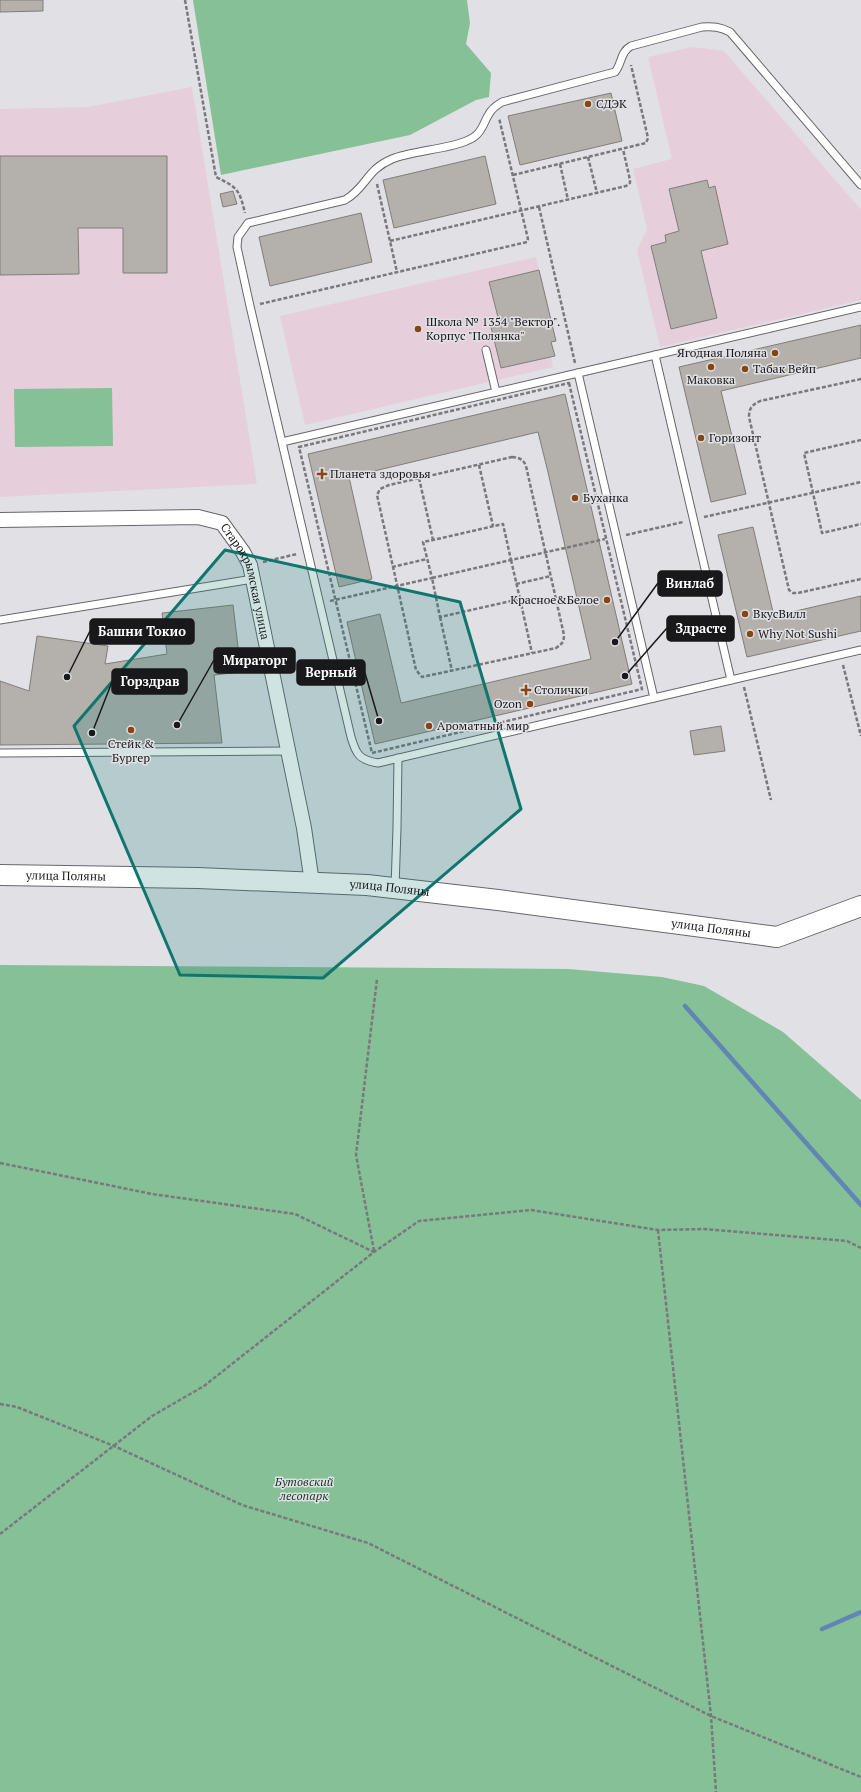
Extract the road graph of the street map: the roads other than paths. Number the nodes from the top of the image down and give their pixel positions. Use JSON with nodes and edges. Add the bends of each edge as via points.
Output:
{"nodes":[{"id":1,"x":861,"y":185,"type":"edge"},
{"id":2,"x":861,"y":307,"type":"edge"},
{"id":3,"x":486,"y":350,"type":"dead end"},
{"id":4,"x":655,"y":355,"type":"junction"},
{"id":5,"x":578,"y":373,"type":"junction"},
{"id":6,"x":496,"y":392,"type":"junction"},
{"id":7,"x":282,"y":442,"type":"junction"},
{"id":8,"x":0,"y":520,"type":"edge"},
{"id":9,"x":253,"y":579,"type":"junction"},
{"id":10,"x":0,"y":620,"type":"edge"},
{"id":11,"x":861,"y":650,"type":"edge"},
{"id":12,"x":731,"y":680,"type":"junction"},
{"id":13,"x":654,"y":698,"type":"junction"},
{"id":14,"x":288,"y":751,"type":"junction"},
{"id":15,"x":0,"y":753,"type":"edge"},
{"id":16,"x":398,"y":758,"type":"junction"},
{"id":17,"x":0,"y":875,"type":"edge"},
{"id":18,"x":312,"y":882,"type":"junction"},
{"id":19,"x":395,"y":888,"type":"junction"},
{"id":20,"x":861,"y":906,"type":"edge"}],
"edges":[{"from":1,"to":7,"type":"lane","via":[[730,32],[722,27],[702,27],[627,48],[622,55],[619,68],[614,72],[502,102],[488,114],[476,136],[468,140],[394,158],[373,170],[361,188],[345,200],[248,223],[241,231],[237,247]]},
{"from":2,"to":4,"type":"lane"},
{"from":3,"to":6,"type":"lane"},
{"from":4,"to":5,"type":"lane"},
{"from":4,"to":12,"type":"lane"},
{"from":5,"to":6,"type":"lane"},
{"from":5,"to":13,"type":"lane"},
{"from":6,"to":7,"type":"lane"},
{"from":7,"to":16,"type":"lane","via":[[355,750],[368,761],[378,763]]},
{"from":8,"to":9,"type":"street","name":"Старокрымская улица","via":[[198,517],[222,523],[243,552],[250,565]]},
{"from":9,"to":10,"type":"lane"},
{"from":9,"to":14,"type":"street","name":"Старокрымская улица"},
{"from":11,"to":12,"type":"lane"},
{"from":12,"to":13,"type":"lane"},
{"from":13,"to":16,"type":"lane"},
{"from":14,"to":15,"type":"lane"},
{"from":14,"to":18,"type":"street","name":"Старокрымская улица"},
{"from":16,"to":19,"type":"lane"},
{"from":17,"to":18,"type":"main road","name":"улица Поляны"},
{"from":18,"to":19,"type":"main road","name":"улица Поляны"},
{"from":19,"to":20,"type":"main road","name":"улица Поляны","via":[[777,937]]}]}
